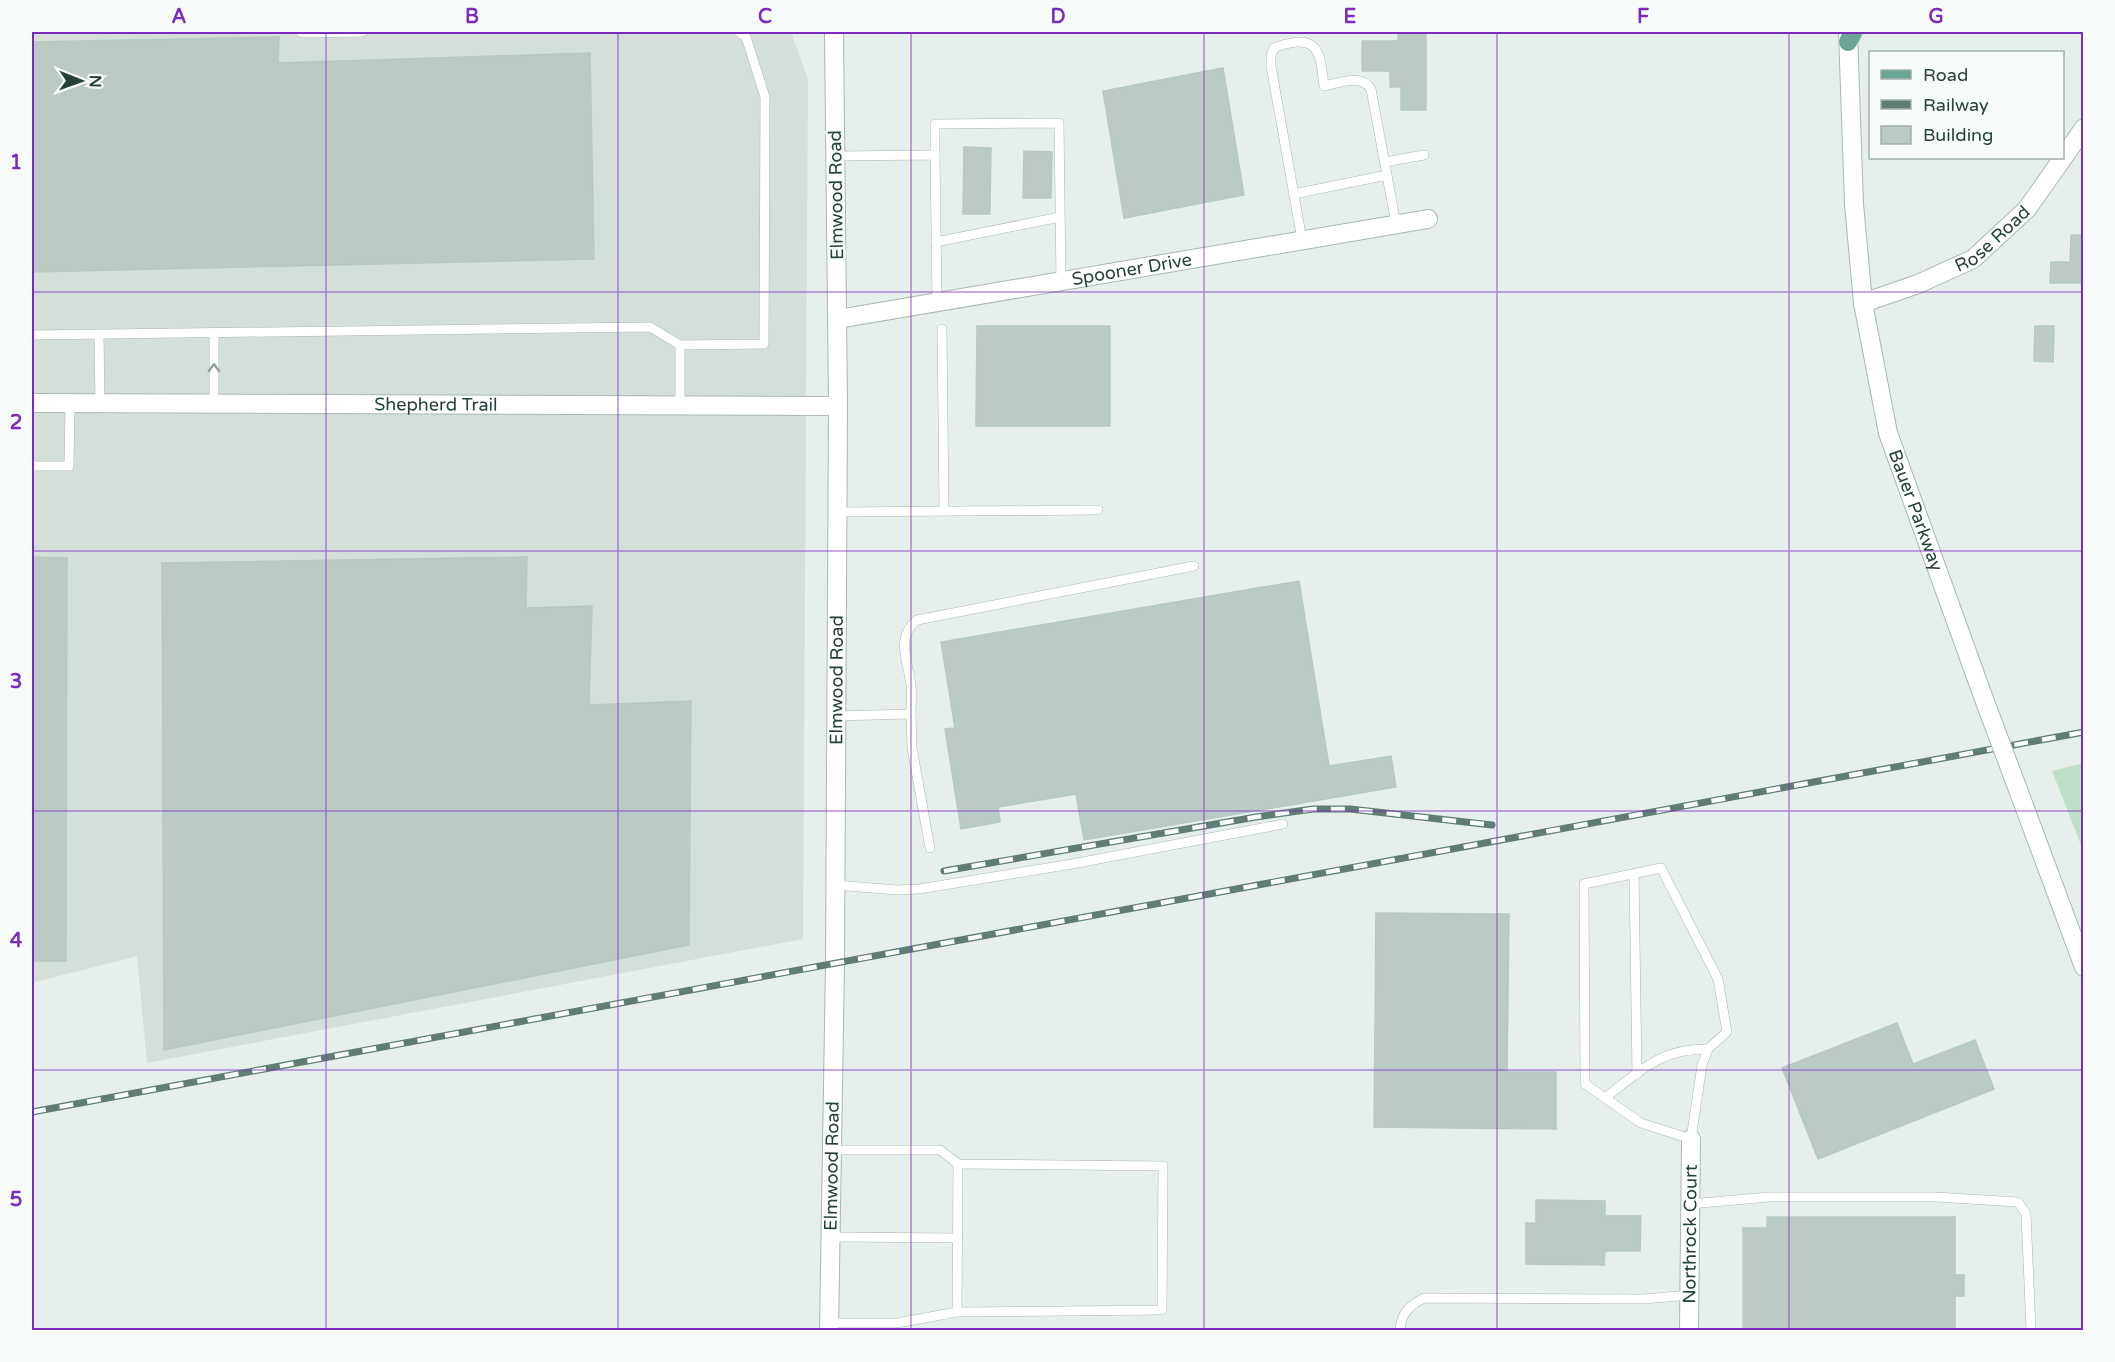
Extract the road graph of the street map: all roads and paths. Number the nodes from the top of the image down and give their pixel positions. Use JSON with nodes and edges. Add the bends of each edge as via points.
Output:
{"nodes":[{"id":1,"x":300,"y":32,"type":"edge"},
{"id":2,"x":362,"y":32,"type":"edge"},
{"id":3,"x":739,"y":32,"type":"edge"},
{"id":4,"x":834,"y":32,"type":"edge"},
{"id":5,"x":1848,"y":34,"type":"edge"},
{"id":6,"x":2084,"y":128,"type":"edge"},
{"id":7,"x":935,"y":155,"type":"junction"},
{"id":8,"x":1424,"y":155,"type":"dead end"},
{"id":9,"x":835,"y":156,"type":"junction"},
{"id":10,"x":2064,"y":156,"type":"edge"},
{"id":11,"x":2062,"y":159,"type":"edge"},
{"id":12,"x":1385,"y":162,"type":"junction"},
{"id":13,"x":1387,"y":175,"type":"junction"},
{"id":14,"x":1293,"y":194,"type":"junction"},
{"id":15,"x":1060,"y":217,"type":"junction"},
{"id":16,"x":1428,"y":219,"type":"dead end"},
{"id":17,"x":1396,"y":224,"type":"junction"},
{"id":18,"x":1302,"y":240,"type":"junction"},
{"id":19,"x":936,"y":242,"type":"junction"},
{"id":20,"x":1061,"y":281,"type":"junction"},
{"id":21,"x":937,"y":302,"type":"junction"},
{"id":22,"x":1863,"y":303,"type":"junction"},
{"id":23,"x":838,"y":319,"type":"junction"},
{"id":24,"x":942,"y":328,"type":"dead end"},
{"id":25,"x":214,"y":333,"type":"junction"},
{"id":26,"x":99,"y":334,"type":"junction"},
{"id":27,"x":32,"y":335,"type":"edge"},
{"id":28,"x":680,"y":345,"type":"junction"},
{"id":29,"x":32,"y":403,"type":"edge"},
{"id":30,"x":70,"y":403,"type":"junction"},
{"id":31,"x":99,"y":403,"type":"junction"},
{"id":32,"x":214,"y":404,"type":"junction"},
{"id":33,"x":680,"y":406,"type":"junction"},
{"id":34,"x":838,"y":406,"type":"junction"},
{"id":35,"x":32,"y":466,"type":"edge"},
{"id":36,"x":1098,"y":510,"type":"dead end"},
{"id":37,"x":944,"y":511,"type":"junction"},
{"id":38,"x":837,"y":512,"type":"junction"},
{"id":39,"x":1194,"y":566,"type":"dead end"},
{"id":40,"x":911,"y":714,"type":"junction"},
{"id":41,"x":836,"y":716,"type":"junction"},
{"id":42,"x":1283,"y":824,"type":"dead end"},
{"id":43,"x":930,"y":848,"type":"dead end"},
{"id":44,"x":1634,"y":874,"type":"junction"},
{"id":45,"x":835,"y":885,"type":"junction"},
{"id":46,"x":2084,"y":967,"type":"edge"},
{"id":47,"x":1708,"y":1049,"type":"junction"},
{"id":48,"x":1637,"y":1074,"type":"junction"},
{"id":49,"x":1605,"y":1098,"type":"junction"},
{"id":50,"x":1691,"y":1138,"type":"junction"},
{"id":51,"x":832,"y":1150,"type":"junction"},
{"id":52,"x":958,"y":1164,"type":"junction"},
{"id":53,"x":1690,"y":1204,"type":"junction"},
{"id":54,"x":831,"y":1237,"type":"junction"},
{"id":55,"x":958,"y":1238,"type":"junction"},
{"id":56,"x":1690,"y":1295,"type":"junction"},
{"id":57,"x":957,"y":1312,"type":"junction"},
{"id":58,"x":829,"y":1327,"type":"edge"},
{"id":59,"x":1400,"y":1330,"type":"edge"},
{"id":60,"x":1689,"y":1330,"type":"edge"},
{"id":61,"x":2031,"y":1330,"type":"edge"}],
"edges":[{"from":1,"to":2,"type":"lane"},
{"from":3,"to":28,"type":"lane","via":[[746,37],[765,98],[764,344]]},
{"from":4,"to":9,"type":"street","name":"Elmwood Road"},
{"from":5,"to":22,"type":"street","name":"Bauer Parkway","via":[[1854,204]]},
{"from":6,"to":10,"type":"street","name":"Rose Road"},
{"from":7,"to":9,"type":"lane"},
{"from":7,"to":15,"type":"lane","via":[[934,124],[1059,123]]},
{"from":7,"to":19,"type":"lane"},
{"from":8,"to":12,"type":"lane"},
{"from":9,"to":23,"type":"street","name":"Elmwood Road"},
{"from":11,"to":22,"type":"street","name":"Rose Road","via":[[2026,209],[1973,259]]},
{"from":12,"to":13,"type":"lane"},
{"from":12,"to":14,"type":"lane","via":[[1367,82],[1359,79],[1324,86],[1314,46],[1306,42],[1280,45],[1274,48],[1271,66]]},
{"from":13,"to":14,"type":"lane"},
{"from":13,"to":17,"type":"lane"},
{"from":14,"to":18,"type":"lane"},
{"from":15,"to":19,"type":"lane"},
{"from":15,"to":20,"type":"lane"},
{"from":16,"to":17,"type":"street","name":"Spooner Drive"},
{"from":17,"to":18,"type":"street","name":"Spooner Drive"},
{"from":18,"to":20,"type":"street","name":"Spooner Drive"},
{"from":19,"to":21,"type":"lane"},
{"from":20,"to":21,"type":"street","name":"Spooner Drive"},
{"from":21,"to":23,"type":"street","name":"Spooner Drive"},
{"from":22,"to":46,"type":"street","name":"Bauer Parkway","bridge":true,"via":[[1888,433]]},
{"from":23,"to":34,"type":"street","name":"Elmwood Road"},
{"from":24,"to":37,"type":"lane"},
{"from":25,"to":26,"type":"lane"},
{"from":25,"to":28,"type":"lane","via":[[650,327]]},
{"from":32,"to":25,"type":"lane","one_way":true},
{"from":26,"to":27,"type":"lane"},
{"from":26,"to":31,"type":"lane"},
{"from":28,"to":33,"type":"lane"},
{"from":29,"to":30,"type":"street","name":"Shepherd Trail"},
{"from":30,"to":31,"type":"street","name":"Shepherd Trail"},
{"from":30,"to":35,"type":"lane","via":[[69,466]]},
{"from":31,"to":32,"type":"street","name":"Shepherd Trail"},
{"from":32,"to":33,"type":"street","name":"Shepherd Trail"},
{"from":33,"to":34,"type":"street","name":"Shepherd Trail"},
{"from":34,"to":38,"type":"street","name":"Elmwood Road"},
{"from":36,"to":37,"type":"lane"},
{"from":37,"to":38,"type":"lane"},
{"from":38,"to":41,"type":"street","name":"Elmwood Road"},
{"from":39,"to":40,"type":"lane","via":[[917,620],[904,640]]},
{"from":40,"to":41,"type":"lane"},
{"from":40,"to":43,"type":"lane","via":[[912,748]]},
{"from":41,"to":45,"type":"street","name":"Elmwood Road"},
{"from":42,"to":45,"type":"lane","via":[[919,889]]},
{"from":44,"to":47,"type":"lane","via":[[1661,868],[1718,979],[1727,1032]]},
{"from":44,"to":48,"type":"lane"},
{"from":44,"to":49,"type":"lane","via":[[1584,884],[1585,1084]]},
{"from":45,"to":51,"type":"street","name":"Elmwood Road"},
{"from":47,"to":48,"type":"lane","via":[[1687,1049],[1653,1061]]},
{"from":47,"to":50,"type":"lane"},
{"from":48,"to":49,"type":"lane"},
{"from":49,"to":50,"type":"lane","via":[[1641,1123]]},
{"from":50,"to":53,"type":"street","name":"Northrock Court"},
{"from":51,"to":52,"type":"lane","via":[[940,1150]]},
{"from":51,"to":54,"type":"street","name":"Elmwood Road"},
{"from":52,"to":55,"type":"lane"},
{"from":52,"to":57,"type":"lane","via":[[1163,1166],[1162,1310]]},
{"from":53,"to":56,"type":"street","name":"Northrock Court"},
{"from":53,"to":61,"type":"lane","via":[[1770,1197],[1935,1197],[2018,1202],[2026,1214]]},
{"from":54,"to":55,"type":"lane"},
{"from":54,"to":58,"type":"street","name":"Elmwood Road"},
{"from":55,"to":57,"type":"lane"},
{"from":56,"to":59,"type":"lane","via":[[1644,1299],[1424,1298],[1408,1307]]},
{"from":56,"to":60,"type":"street","name":"Northrock Court"},
{"from":57,"to":58,"type":"lane","via":[[897,1323]]}]}
